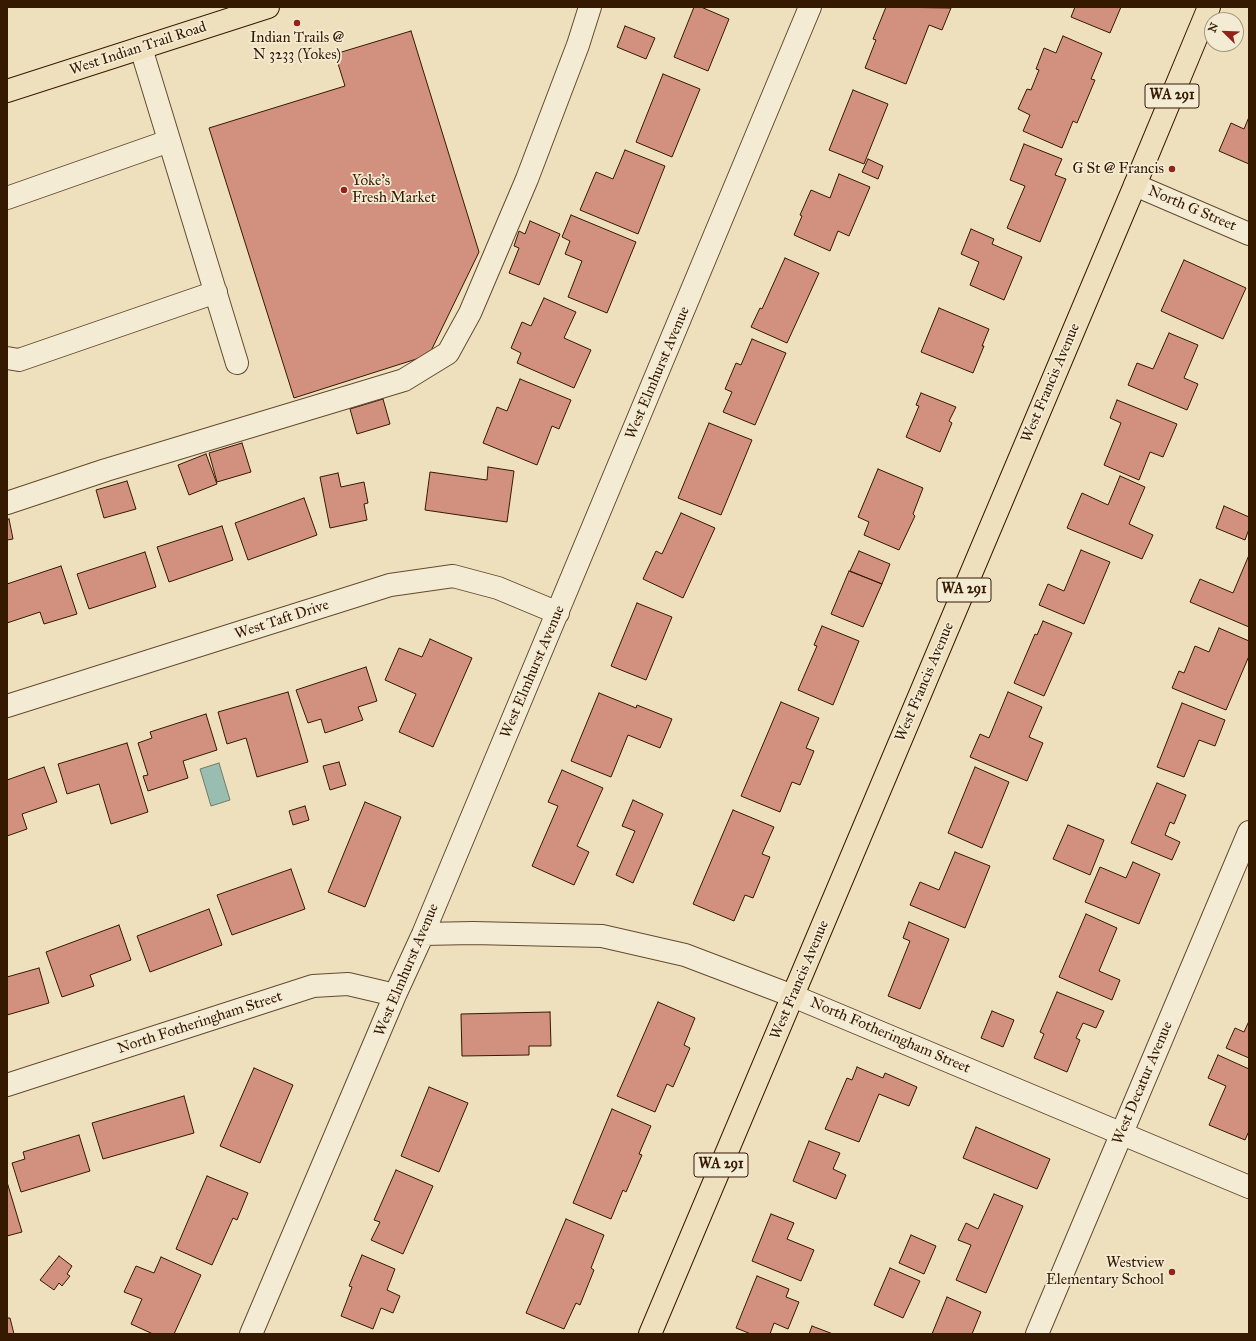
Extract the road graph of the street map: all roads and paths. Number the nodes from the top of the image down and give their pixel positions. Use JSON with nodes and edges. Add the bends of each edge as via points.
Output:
{"nodes":[{"id":1,"x":268,"y":7,"type":"edge"},
{"id":2,"x":590,"y":7,"type":"edge"},
{"id":3,"x":810,"y":7,"type":"edge"},
{"id":4,"x":1209,"y":7,"type":"edge"},
{"id":5,"x":141,"y":48,"type":"junction"},
{"id":6,"x":7,"y":91,"type":"edge"},
{"id":7,"x":169,"y":141,"type":"junction"},
{"id":8,"x":1135,"y":185,"type":"junction"},
{"id":9,"x":7,"y":198,"type":"edge"},
{"id":10,"x":1249,"y":234,"type":"edge"},
{"id":11,"x":216,"y":292,"type":"junction"},
{"id":12,"x":7,"y":358,"type":"edge"},
{"id":13,"x":238,"y":363,"type":"dead end"},
{"id":14,"x":7,"y":503,"type":"edge"},
{"id":15,"x":558,"y":613,"type":"junction"},
{"id":16,"x":7,"y":706,"type":"edge"},
{"id":17,"x":1249,"y":832,"type":"edge"},
{"id":18,"x":423,"y":934,"type":"junction"},
{"id":19,"x":395,"y":995,"type":"junction"},
{"id":20,"x":793,"y":996,"type":"junction"},
{"id":21,"x":7,"y":1085,"type":"edge"},
{"id":22,"x":1122,"y":1133,"type":"junction"},
{"id":23,"x":1249,"y":1187,"type":"edge"},
{"id":24,"x":251,"y":1334,"type":"edge"},
{"id":25,"x":650,"y":1334,"type":"edge"},
{"id":26,"x":1037,"y":1334,"type":"edge"}],
"edges":[{"from":1,"to":5,"type":"main road","name":"West Indian Trail Road"},
{"from":2,"to":14,"type":"street","via":[[578,45],[526,179],[470,313],[448,353],[404,380],[106,470]]},
{"from":3,"to":15,"type":"street","name":"West Elmhurst Avenue"},
{"from":4,"to":8,"type":"main road","name":"West Francis Avenue","number":"WA 291"},
{"from":5,"to":6,"type":"main road","name":"West Indian Trail Road"},
{"from":5,"to":7,"type":"street"},
{"from":7,"to":9,"type":"street"},
{"from":7,"to":11,"type":"street"},
{"from":8,"to":10,"type":"street","name":"North G Street"},
{"from":8,"to":20,"type":"main road","name":"West Francis Avenue","number":"WA 291"},
{"from":11,"to":12,"type":"street","via":[[19,360]]},
{"from":11,"to":13,"type":"street"},
{"from":15,"to":16,"type":"street","name":"West Taft Drive","via":[[498,588],[453,576],[390,585]]},
{"from":15,"to":18,"type":"street","name":"West Elmhurst Avenue"},
{"from":17,"to":22,"type":"street","name":"West Decatur Avenue"},
{"from":18,"to":19,"type":"street","name":"West Elmhurst Avenue"},
{"from":18,"to":20,"type":"street","name":"North Fotheringham Street","via":[[602,936],[685,955]]},
{"from":19,"to":21,"type":"street","name":"North Fotheringham Street","via":[[348,984],[313,986]]},
{"from":19,"to":24,"type":"street","name":"West Elmhurst Avenue"},
{"from":20,"to":22,"type":"street","name":"North Fotheringham Street"},
{"from":20,"to":25,"type":"main road","name":"West Francis Avenue","number":"WA 291"},
{"from":22,"to":23,"type":"street","name":"North Fotheringham Street"},
{"from":22,"to":26,"type":"street","name":"West Decatur Avenue"}]}
